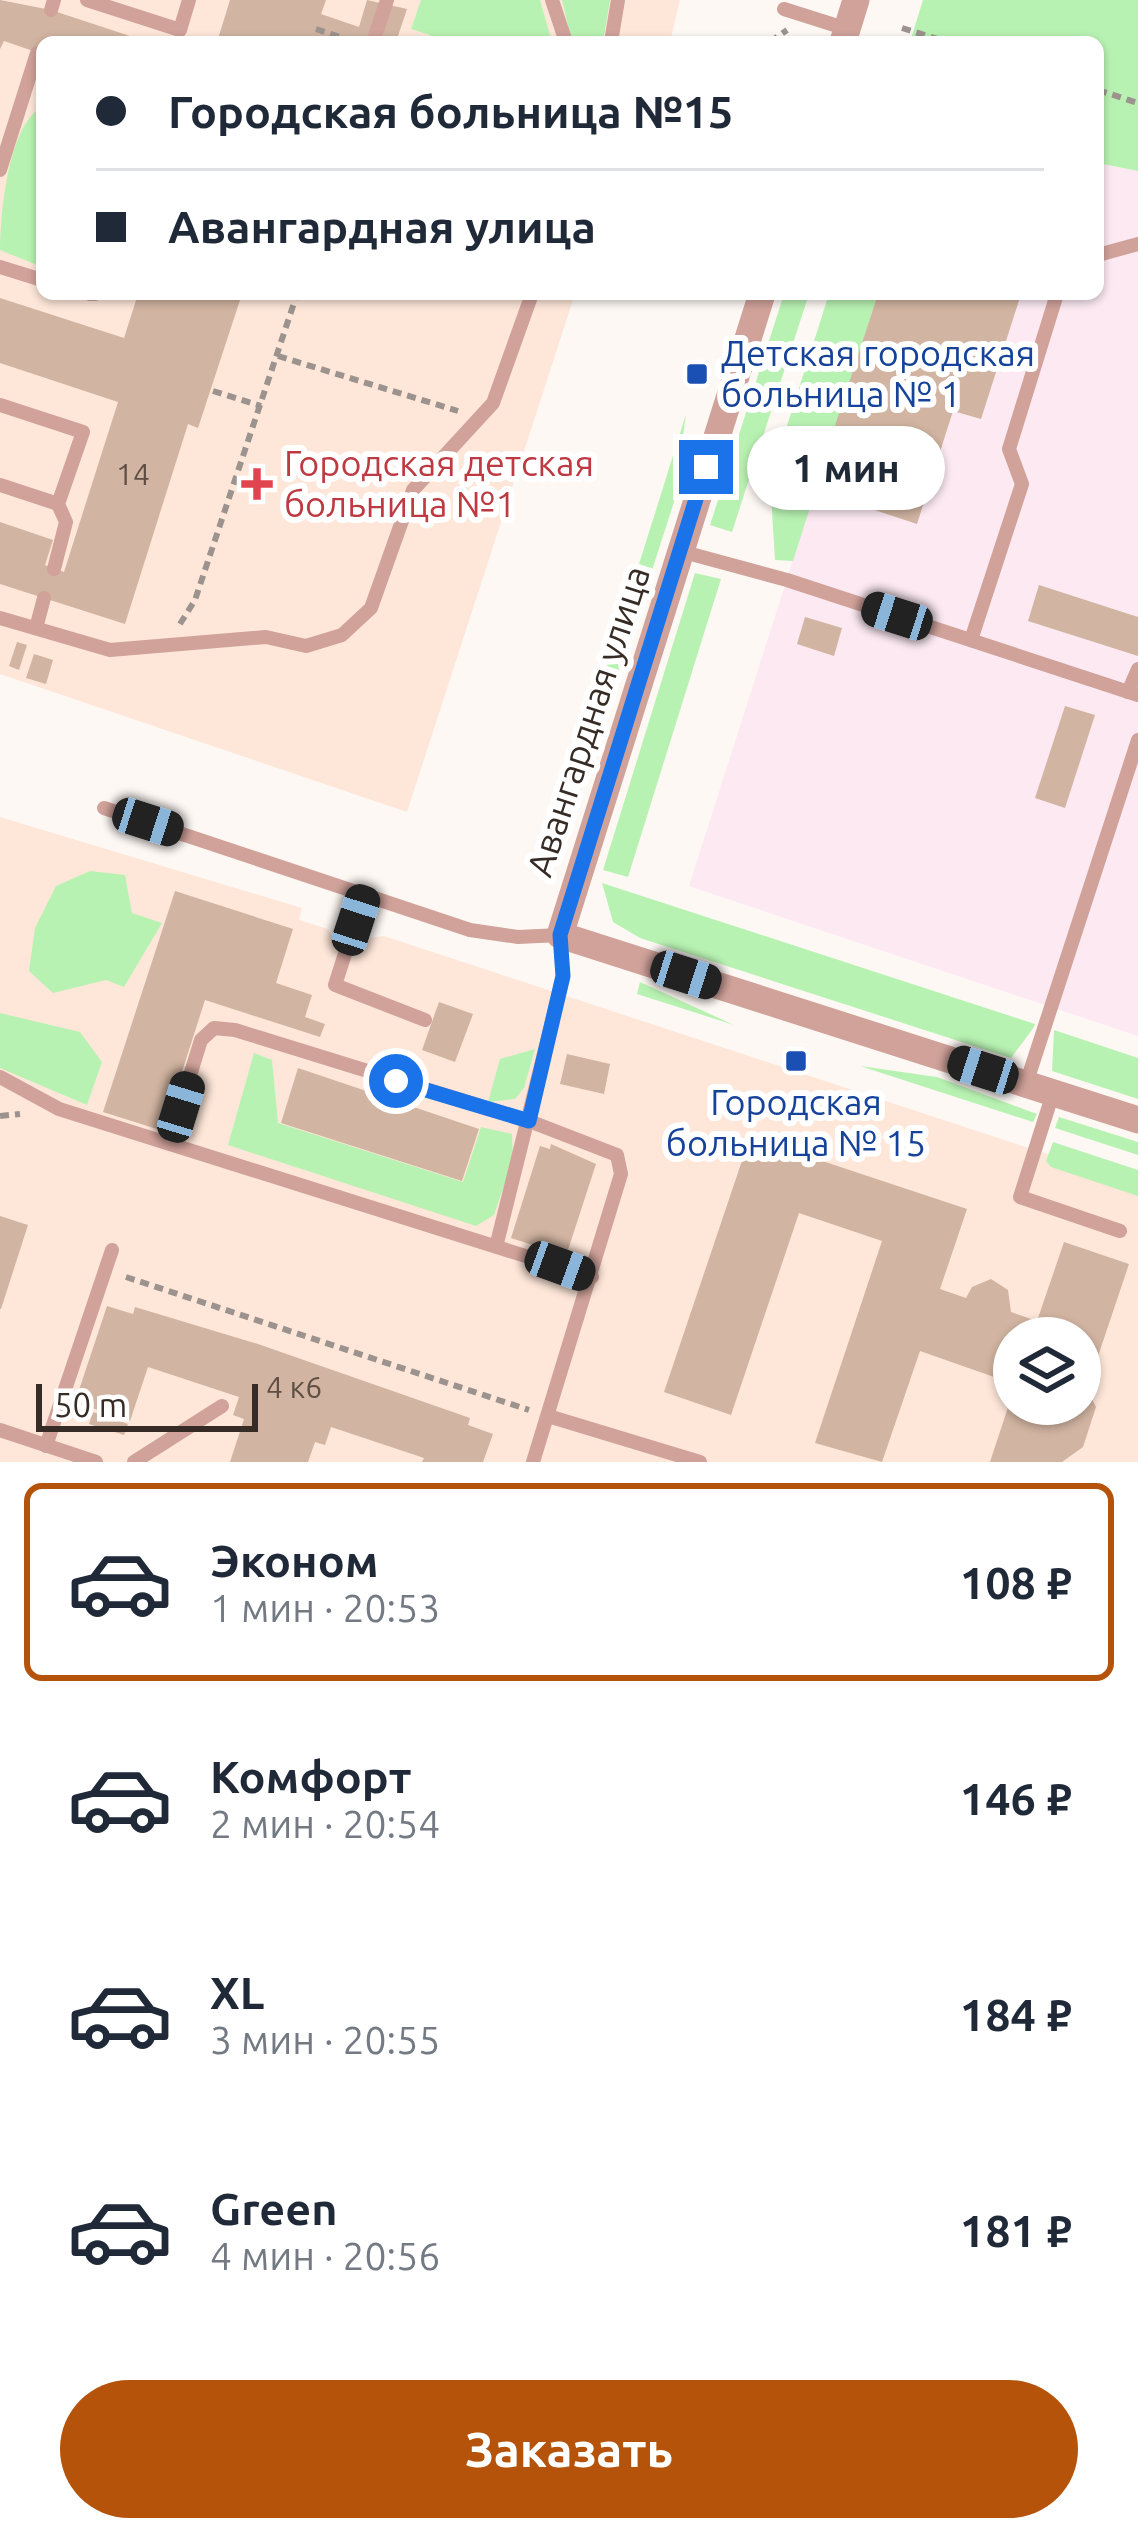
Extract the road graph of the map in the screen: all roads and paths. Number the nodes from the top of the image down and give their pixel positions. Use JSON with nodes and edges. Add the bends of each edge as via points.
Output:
{"nodes":[{"id":1,"x":87,"y":0,"type":"edge"},
{"id":2,"x":189,"y":0,"type":"edge"},
{"id":3,"x":387,"y":0,"type":"edge"},
{"id":4,"x":552,"y":0,"type":"edge"},
{"id":5,"x":618,"y":0,"type":"edge"},
{"id":6,"x":856,"y":0,"type":"edge"},
{"id":7,"x":784,"y":9,"type":"dead end"},
{"id":8,"x":902,"y":28,"type":"dead end"},
{"id":9,"x":316,"y":29,"type":"dead end"},
{"id":10,"x":336,"y":36,"type":"edge"},
{"id":11,"x":375,"y":36,"type":"edge"},
{"id":12,"x":564,"y":36,"type":"edge"},
{"id":13,"x":612,"y":36,"type":"edge"},
{"id":14,"x":844,"y":36,"type":"edge"},
{"id":15,"x":928,"y":36,"type":"edge"},
{"id":16,"x":36,"y":56,"type":"edge"},
{"id":17,"x":26,"y":89,"type":"junction"},
{"id":18,"x":36,"y":92,"type":"edge"},
{"id":19,"x":1104,"y":92,"type":"edge"},
{"id":20,"x":1138,"y":103,"type":"edge"},
{"id":21,"x":0,"y":170,"type":"edge"},
{"id":22,"x":1138,"y":244,"type":"edge"},
{"id":23,"x":1104,"y":253,"type":"edge"},
{"id":24,"x":0,"y":267,"type":"edge"},
{"id":25,"x":36,"y":278,"type":"edge"},
{"id":26,"x":295,"y":300,"type":"edge"},
{"id":27,"x":530,"y":300,"type":"edge"},
{"id":28,"x":760,"y":300,"type":"edge"},
{"id":29,"x":1055,"y":300,"type":"edge"},
{"id":30,"x":278,"y":356,"type":"junction"},
{"id":31,"x":213,"y":391,"type":"dead end"},
{"id":32,"x":0,"y":405,"type":"edge"},
{"id":33,"x":261,"y":406,"type":"junction"},
{"id":34,"x":478,"y":417,"type":"junction"},
{"id":35,"x":0,"y":485,"type":"edge"},
{"id":36,"x":58,"y":503,"type":"junction"},
{"id":37,"x":680,"y":550,"type":"junction"},
{"id":38,"x":54,"y":569,"type":"dead end"},
{"id":39,"x":44,"y":598,"type":"dead end"},
{"id":40,"x":0,"y":619,"type":"edge"},
{"id":41,"x":36,"y":628,"type":"junction"},
{"id":42,"x":970,"y":640,"type":"junction"},
{"id":43,"x":167,"y":646,"type":"junction"},
{"id":44,"x":1138,"y":669,"type":"edge"},
{"id":45,"x":1133,"y":694,"type":"edge"},
{"id":46,"x":1138,"y":740,"type":"edge"},
{"id":47,"x":104,"y":808,"type":"dead end"},
{"id":48,"x":364,"y":894,"type":"junction"},
{"id":49,"x":560,"y":935,"type":"junction"},
{"id":50,"x":425,"y":1020,"type":"dead end"},
{"id":51,"x":0,"y":1077,"type":"edge"},
{"id":52,"x":1026,"y":1084,"type":"junction"},
{"id":53,"x":1053,"y":1093,"type":"junction"},
{"id":54,"x":1138,"y":1120,"type":"edge"},
{"id":55,"x":529,"y":1121,"type":"junction"},
{"id":56,"x":170,"y":1140,"type":"junction"},
{"id":57,"x":1120,"y":1231,"type":"dead end"},
{"id":58,"x":497,"y":1244,"type":"junction"},
{"id":59,"x":112,"y":1250,"type":"dead end"},
{"id":60,"x":106,"y":1270,"type":"junction"},
{"id":61,"x":592,"y":1277,"type":"junction"},
{"id":62,"x":222,"y":1406,"type":"dead end"},
{"id":63,"x":548,"y":1416,"type":"junction"},
{"id":64,"x":0,"y":1430,"type":"edge"},
{"id":65,"x":46,"y":1446,"type":"junction"},
{"id":66,"x":96,"y":1462,"type":"edge"},
{"id":67,"x":134,"y":1462,"type":"edge"},
{"id":68,"x":533,"y":1462,"type":"edge"},
{"id":69,"x":700,"y":1462,"type":"edge"}],
"edges":[{"from":1,"to":2,"type":"lane","via":[[180,30]]},
{"from":3,"to":11,"type":"lane"},
{"from":4,"to":12,"type":"lane"},
{"from":5,"to":13,"type":"lane"},
{"from":6,"to":14,"type":"street"},
{"from":7,"to":14,"type":"lane"},
{"from":8,"to":15,"type":"path"},
{"from":9,"to":10,"type":"path"},
{"from":16,"to":17,"type":"lane"},
{"from":17,"to":18,"type":"lane"},
{"from":17,"to":21,"type":"lane"},
{"from":19,"to":20,"type":"path"},
{"from":22,"to":23,"type":"lane"},
{"from":24,"to":25,"type":"lane"},
{"from":26,"to":30,"type":"path"},
{"from":27,"to":34,"type":"lane","via":[[494,403]]},
{"from":28,"to":37,"type":"street","name":"Авангардная улица"},
{"from":29,"to":42,"type":"lane","via":[[1009,449],[1022,484]]},
{"from":30,"to":33,"type":"path"},
{"from":30,"to":34,"type":"path"},
{"from":31,"to":33,"type":"path"},
{"from":32,"to":36,"type":"lane","via":[[82,433]]},
{"from":33,"to":43,"type":"path","via":[[195,600]]},
{"from":34,"to":43,"type":"lane","via":[[413,490],[371,608],[354,627],[306,646],[266,638]]},
{"from":35,"to":36,"type":"lane"},
{"from":36,"to":38,"type":"lane","via":[[66,522]]},
{"from":37,"to":42,"type":"lane"},
{"from":37,"to":49,"type":"street","name":"Авангардная улица"},
{"from":39,"to":41,"type":"lane"},
{"from":40,"to":41,"type":"lane"},
{"from":41,"to":43,"type":"lane","via":[[110,650]]},
{"from":42,"to":45,"type":"lane"},
{"from":44,"to":45,"type":"lane"},
{"from":46,"to":52,"type":"lane"},
{"from":47,"to":48,"type":"lane"},
{"from":48,"to":49,"type":"lane","via":[[495,936]]},
{"from":48,"to":50,"type":"lane","via":[[335,985]]},
{"from":49,"to":52,"type":"street","name":"Авангардная улица"},
{"from":49,"to":55,"type":"lane","via":[[563,976]]},
{"from":51,"to":56,"type":"lane","via":[[59,1109]]},
{"from":52,"to":53,"type":"street","name":"Авангардная улица"},
{"from":53,"to":54,"type":"street","name":"Авангардная улица"},
{"from":53,"to":57,"type":"lane","via":[[1020,1196]]},
{"from":55,"to":56,"type":"lane","via":[[214,1028],[201,1040]]},
{"from":55,"to":58,"type":"lane"},
{"from":55,"to":61,"type":"lane","via":[[617,1155],[621,1174]]},
{"from":56,"to":58,"type":"lane"},
{"from":58,"to":61,"type":"lane"},
{"from":59,"to":60,"type":"lane"},
{"from":60,"to":63,"type":"path"},
{"from":60,"to":65,"type":"lane"},
{"from":61,"to":63,"type":"lane"},
{"from":62,"to":67,"type":"lane"},
{"from":63,"to":68,"type":"lane"},
{"from":63,"to":69,"type":"lane"},
{"from":64,"to":65,"type":"lane"},
{"from":65,"to":66,"type":"lane"}]}
